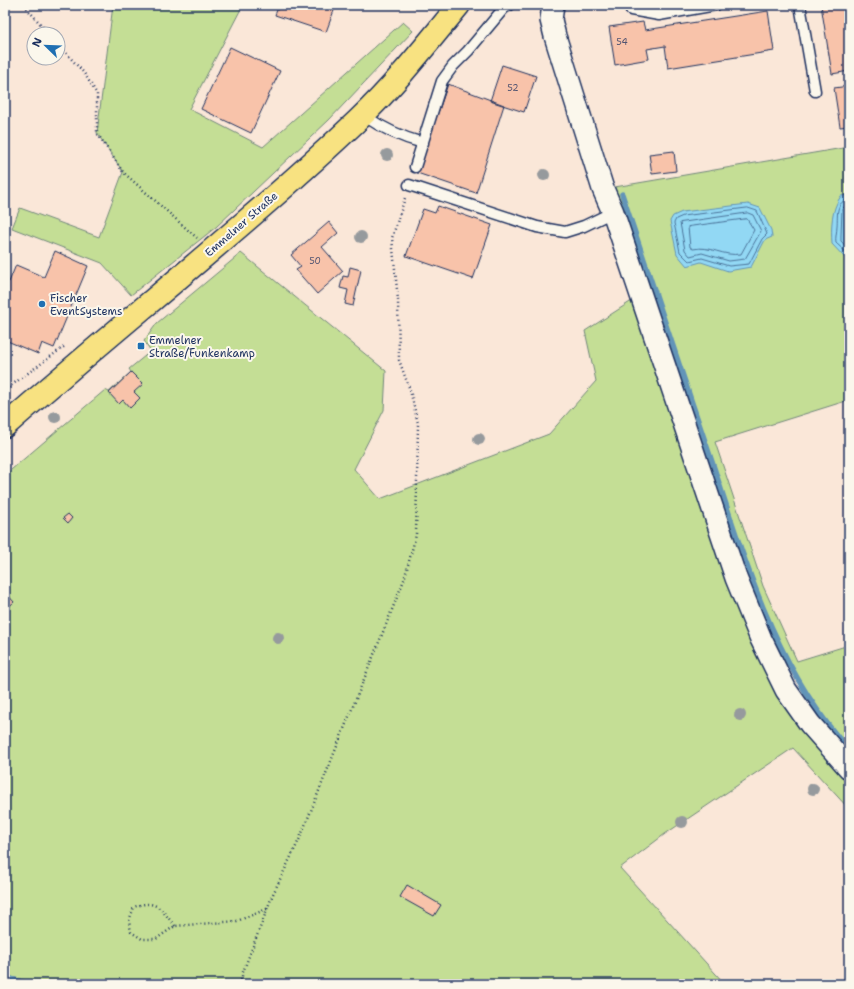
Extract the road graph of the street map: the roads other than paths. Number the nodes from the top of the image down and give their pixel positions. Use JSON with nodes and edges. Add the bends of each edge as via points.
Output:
{"nodes":[{"id":1,"x":459,"y":5,"type":"edge"},
{"id":2,"x":510,"y":5,"type":"edge"},
{"id":3,"x":549,"y":5,"type":"edge"},
{"id":4,"x":553,"y":5,"type":"edge"},
{"id":5,"x":629,"y":5,"type":"edge"},
{"id":6,"x":716,"y":5,"type":"edge"},
{"id":7,"x":800,"y":5,"type":"edge"},
{"id":8,"x":815,"y":91,"type":"dead end"},
{"id":9,"x":363,"y":115,"type":"junction"},
{"id":10,"x":422,"y":143,"type":"junction"},
{"id":11,"x":415,"y":167,"type":"dead end"},
{"id":12,"x":409,"y":185,"type":"road end"},
{"id":13,"x":613,"y":212,"type":"junction"},
{"id":14,"x":5,"y":426,"type":"edge"},
{"id":15,"x":849,"y":768,"type":"edge"}],
"edges":[{"from":1,"to":9,"type":"main road","name":"Emmelner Straße","via":[[416,58]]},
{"from":2,"to":10,"type":"lane","via":[[504,8],[452,66],[442,81]]},
{"from":3,"to":4,"type":"lane"},
{"from":4,"to":13,"type":"street","via":[[551,20],[555,36],[603,189]]},
{"from":5,"to":6,"type":"lane","via":[[631,10],[659,15]]},
{"from":7,"to":8,"type":"lane"},
{"from":9,"to":10,"type":"lane","via":[[388,131]]},
{"from":9,"to":14,"type":"main road","name":"Emmelner Straße","via":[[226,238]]},
{"from":10,"to":11,"type":"lane"},
{"from":12,"to":13,"type":"lane","via":[[537,226],[565,232]]},
{"from":13,"to":15,"type":"street","via":[[736,578],[761,639],[786,690],[810,724]]}]}
